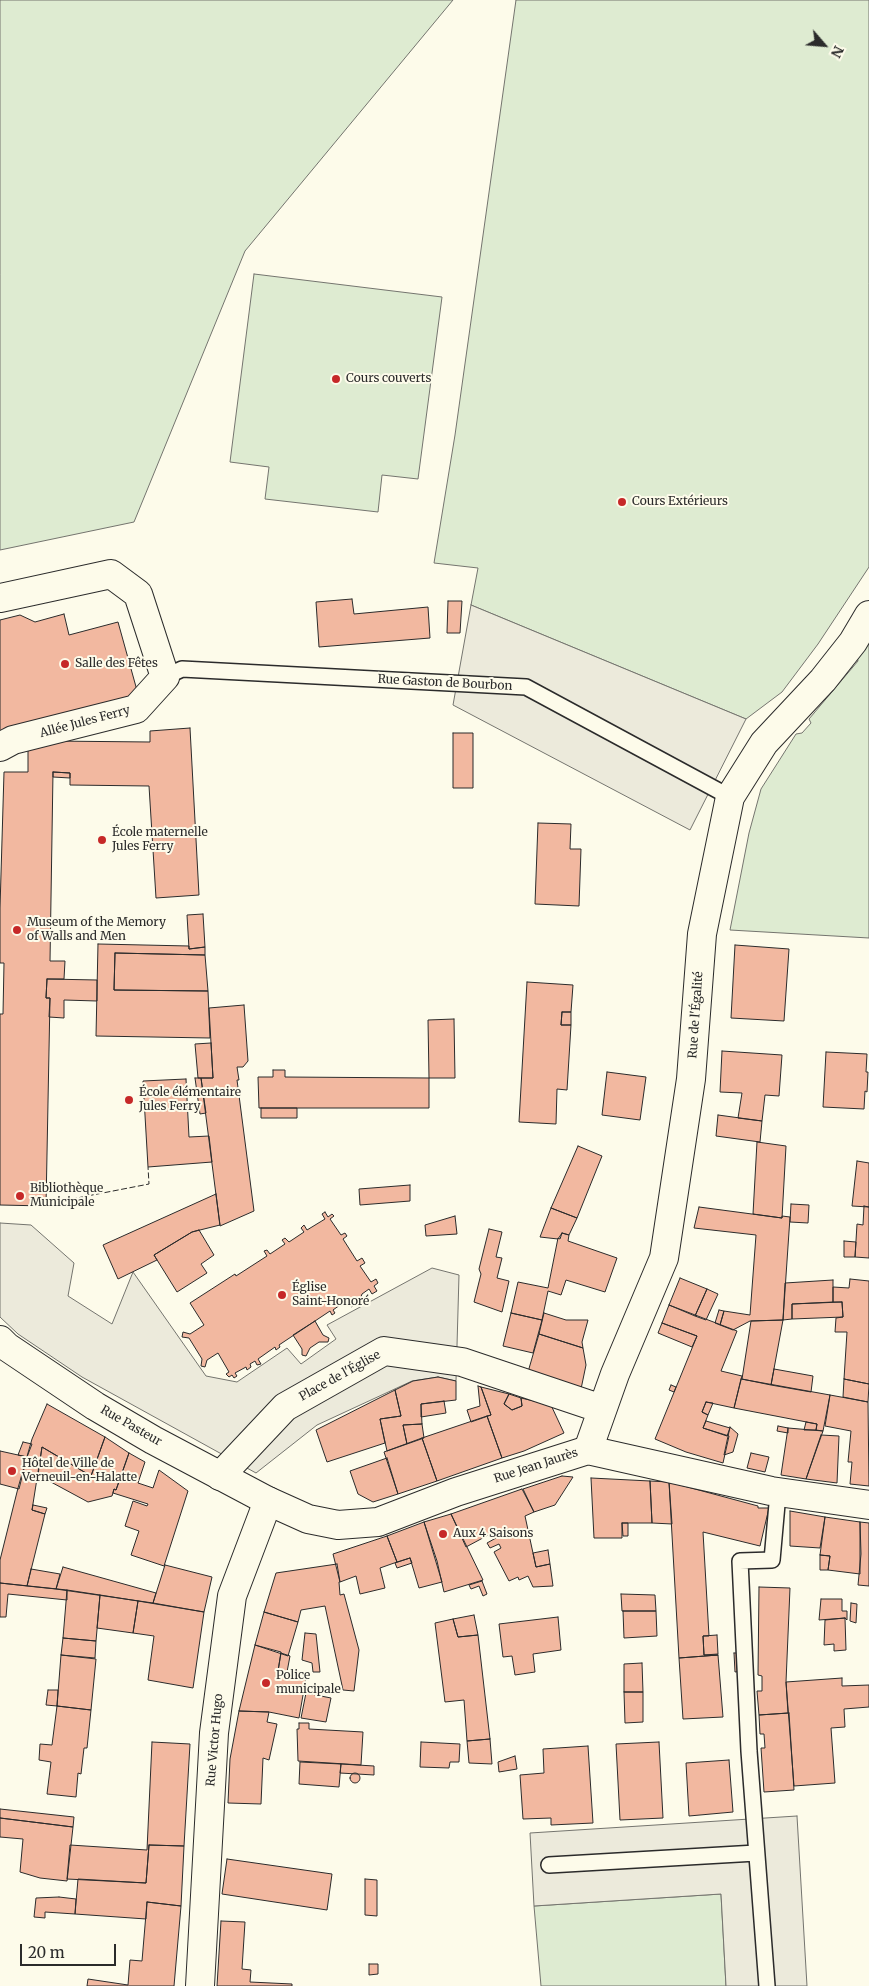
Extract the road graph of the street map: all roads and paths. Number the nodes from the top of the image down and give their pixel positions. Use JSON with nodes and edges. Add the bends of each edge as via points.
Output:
{"nodes":[{"id":1,"x":0,"y":598,"type":"edge"},
{"id":2,"x":869,"y":615,"type":"edge"},
{"id":3,"x":165,"y":677,"type":"junction"},
{"id":4,"x":0,"y":747,"type":"edge"},
{"id":5,"x":730,"y":797,"type":"junction"},
{"id":6,"x":0,"y":1340,"type":"edge"},
{"id":7,"x":602,"y":1409,"type":"junction"},
{"id":8,"x":588,"y":1450,"type":"junction"},
{"id":9,"x":220,"y":1476,"type":"junction"},
{"id":10,"x":778,"y":1493,"type":"junction"},
{"id":11,"x":268,"y":1501,"type":"junction"},
{"id":12,"x":869,"y":1505,"type":"edge"},
{"id":13,"x":756,"y":1853,"type":"junction"},
{"id":14,"x":549,"y":1865,"type":"dead end"},
{"id":15,"x":200,"y":1986,"type":"edge"},
{"id":16,"x":767,"y":1986,"type":"edge"}],
"edges":[{"from":1,"to":3,"type":"street","via":[[111,574],[138,594]]},
{"from":2,"to":5,"type":"street","name":"Rue de l'Égalité","via":[[853,642],[823,680],[764,743]]},
{"from":3,"to":4,"type":"street","name":"Allée Jules Ferry","via":[[136,709],[14,740]]},
{"from":3,"to":5,"type":"lane","name":"Rue Gaston de Bourbon","via":[[182,668],[526,687]]},
{"from":5,"to":7,"type":"street","name":"Rue de l'Égalité","via":[[702,934],[691,1079],[664,1258]]},
{"from":6,"to":9,"type":"street","name":"Rue Pasteur","via":[[95,1406]]},
{"from":7,"to":8,"type":"street","name":"Rue de l'Égalité"},
{"from":7,"to":9,"type":"street","name":"Place de l'Église","via":[[462,1362],[384,1351],[285,1407]]},
{"from":8,"to":10,"type":"street","name":"Rue Jean Jaurès"},
{"from":8,"to":11,"type":"street","name":"Rue Jean Jaurès","via":[[456,1492],[378,1522],[338,1525],[308,1519]]},
{"from":9,"to":11,"type":"street","name":"Rue Pasteur"},
{"from":10,"to":12,"type":"street","name":"Rue Jean Jaurès"},
{"from":10,"to":13,"type":"lane","via":[[772,1560],[740,1561]]},
{"from":11,"to":15,"type":"street","name":"Rue Victor Hugo","via":[[232,1596],[214,1733]]},
{"from":13,"to":14,"type":"lane"},
{"from":13,"to":16,"type":"lane"}]}
